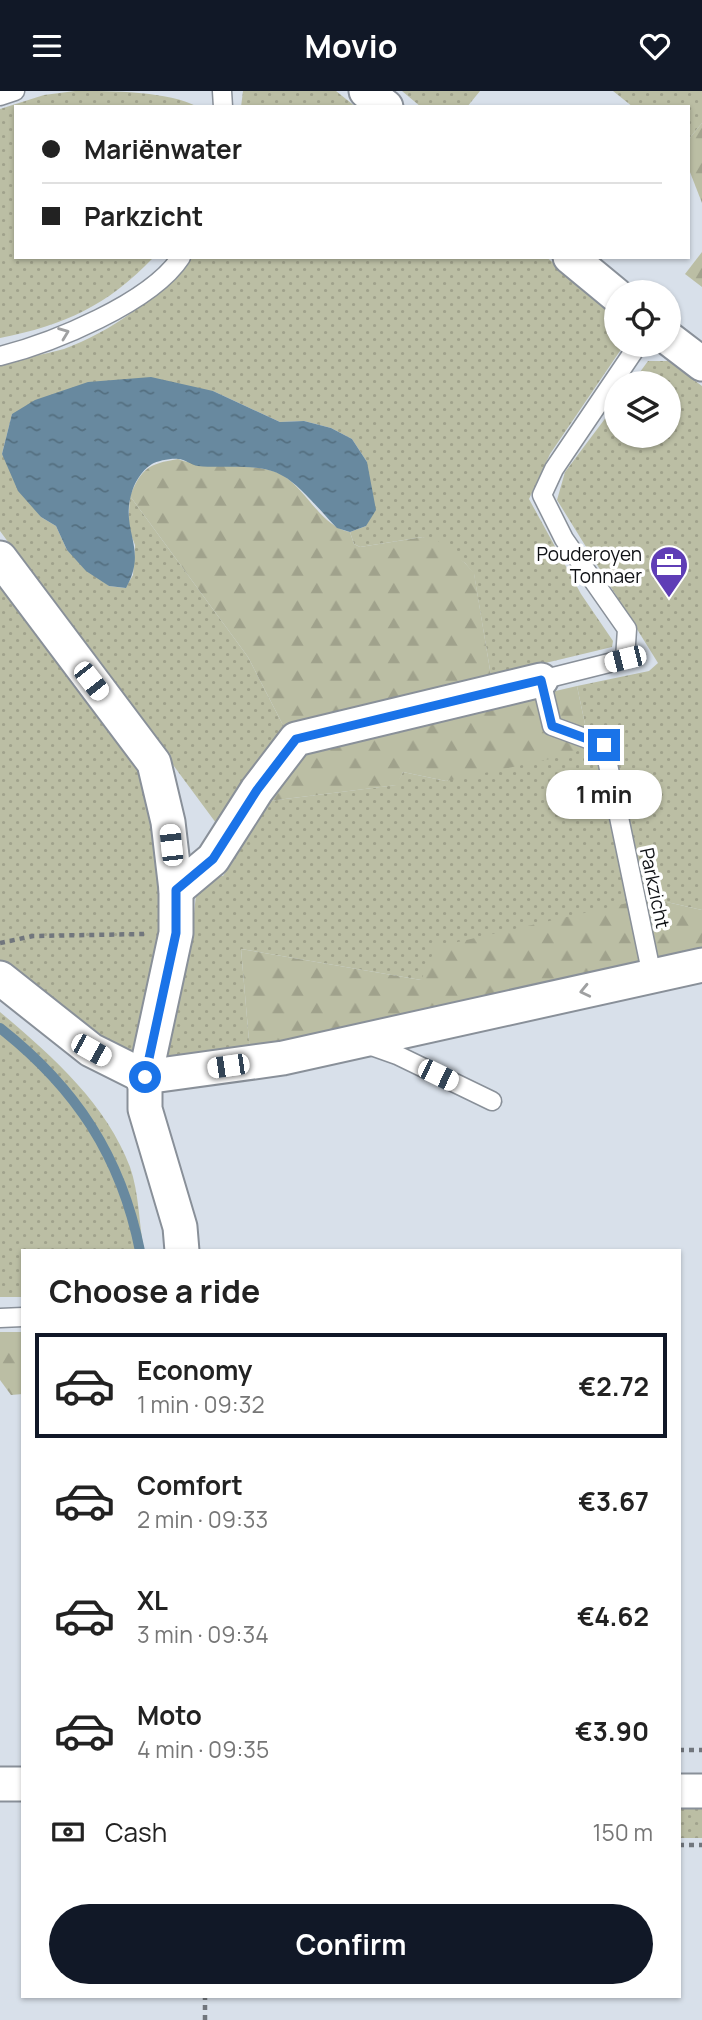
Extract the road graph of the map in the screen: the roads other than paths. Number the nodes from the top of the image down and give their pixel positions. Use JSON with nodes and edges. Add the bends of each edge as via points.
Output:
{"nodes":[{"id":1,"x":15,"y":91,"type":"edge"},
{"id":2,"x":366,"y":91,"type":"edge"},
{"id":3,"x":0,"y":96,"type":"edge"},
{"id":4,"x":384,"y":105,"type":"edge"},
{"id":5,"x":179,"y":259,"type":"edge"},
{"id":6,"x":572,"y":259,"type":"edge"},
{"id":7,"x":604,"y":285,"type":"edge"},
{"id":8,"x":681,"y":348,"type":"edge"},
{"id":9,"x":0,"y":356,"type":"edge"},
{"id":10,"x":630,"y":357,"type":"edge"},
{"id":11,"x":702,"y":364,"type":"edge"},
{"id":12,"x":0,"y":558,"type":"edge"},
{"id":13,"x":541,"y":680,"type":"junction"},
{"id":14,"x":176,"y":890,"type":"junction"},
{"id":15,"x":702,"y":965,"type":"edge"},
{"id":16,"x":652,"y":976,"type":"junction"},
{"id":17,"x":0,"y":978,"type":"edge"},
{"id":18,"x":359,"y":1041,"type":"junction"},
{"id":19,"x":145,"y":1077,"type":"junction"},
{"id":20,"x":492,"y":1101,"type":"dead end"},
{"id":21,"x":182,"y":1249,"type":"edge"},
{"id":22,"x":21,"y":1317,"type":"edge"},
{"id":23,"x":0,"y":1318,"type":"edge"},
{"id":24,"x":0,"y":1784,"type":"edge"},
{"id":25,"x":21,"y":1784,"type":"edge"},
{"id":26,"x":681,"y":1791,"type":"edge"},
{"id":27,"x":702,"y":1791,"type":"edge"}],
"edges":[{"from":1,"to":3,"type":"lane"},
{"from":2,"to":4,"type":"street"},
{"from":9,"to":5,"type":"lane","one_way":true,"via":[[132,302]]},
{"from":6,"to":7,"type":"street"},
{"from":8,"to":11,"type":"street"},
{"from":10,"to":13,"type":"lane","via":[[541,495],[564,539],[627,629],[625,659]]},
{"from":12,"to":14,"type":"street","via":[[154,763],[169,822]]},
{"from":13,"to":14,"type":"street","via":[[296,739],[213,859]]},
{"from":13,"to":16,"type":"lane","name":"Parkzicht","via":[[552,726],[604,745]]},
{"from":14,"to":19,"type":"street","via":[[176,933]]},
{"from":15,"to":16,"type":"street"},
{"from":16,"to":18,"type":"street","one_way":true},
{"from":17,"to":19,"type":"street","via":[[91,1050]]},
{"from":18,"to":19,"type":"street","via":[[283,1058]]},
{"from":18,"to":20,"type":"lane"},
{"from":19,"to":21,"type":"street","via":[[145,1109],[180,1227]]},
{"from":22,"to":23,"type":"lane"},
{"from":24,"to":25,"type":"street"},
{"from":26,"to":27,"type":"street"}]}
